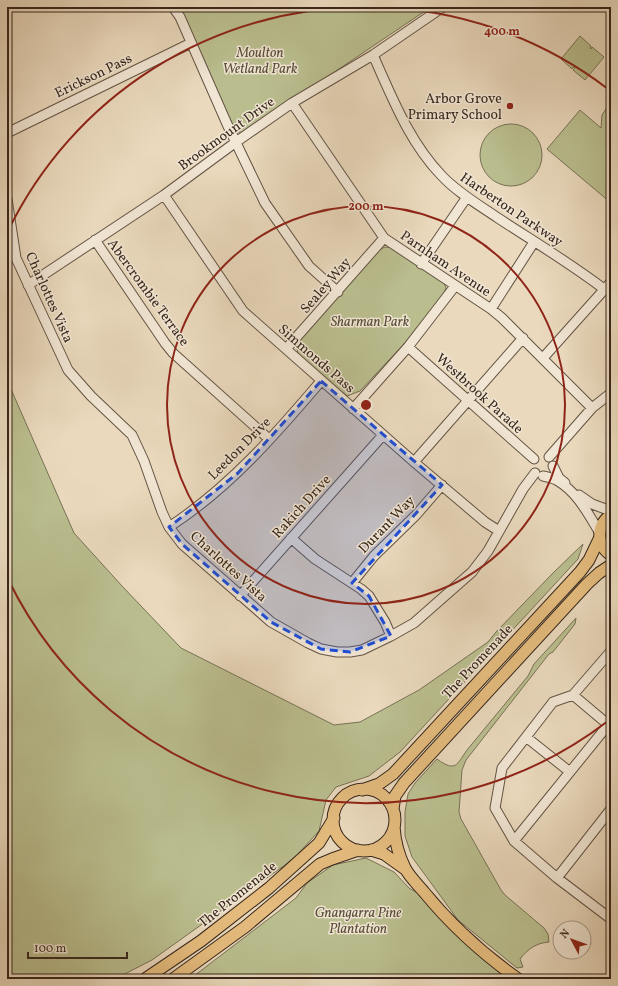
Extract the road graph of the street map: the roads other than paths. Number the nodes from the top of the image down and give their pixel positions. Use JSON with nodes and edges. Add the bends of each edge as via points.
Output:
{"nodes":[{"id":1,"x":173,"y":7,"type":"edge"},
{"id":2,"x":443,"y":7,"type":"edge"},
{"id":3,"x":191,"y":43,"type":"junction"},
{"id":4,"x":373,"y":55,"type":"junction"},
{"id":5,"x":292,"y":103,"type":"junction"},
{"id":6,"x":7,"y":133,"type":"edge"},
{"id":7,"x":236,"y":142,"type":"junction"},
{"id":8,"x":164,"y":195,"type":"junction"},
{"id":9,"x":467,"y":197,"type":"junction"},
{"id":10,"x":7,"y":199,"type":"edge"},
{"id":11,"x":384,"y":238,"type":"junction"},
{"id":12,"x":95,"y":240,"type":"junction"},
{"id":13,"x":534,"y":242,"type":"junction"},
{"id":14,"x":421,"y":264,"type":"junction"},
{"id":15,"x":611,"y":282,"type":"edge"},
{"id":16,"x":28,"y":285,"type":"junction"},
{"id":17,"x":455,"y":286,"type":"junction"},
{"id":18,"x":604,"y":289,"type":"junction"},
{"id":19,"x":338,"y":292,"type":"junction"},
{"id":20,"x":491,"y":309,"type":"junction"},
{"id":21,"x":523,"y":338,"type":"junction"},
{"id":22,"x":408,"y":347,"type":"junction"},
{"id":23,"x":286,"y":349,"type":"junction"},
{"id":24,"x":543,"y":358,"type":"junction"},
{"id":25,"x":321,"y":381,"type":"junction"},
{"id":26,"x":611,"y":392,"type":"edge"},
{"id":27,"x":469,"y":400,"type":"junction"},
{"id":28,"x":592,"y":408,"type":"junction"},
{"id":29,"x":353,"y":409,"type":"junction"},
{"id":30,"x":383,"y":435,"type":"junction"},
{"id":31,"x":269,"y":440,"type":"junction"},
{"id":32,"x":549,"y":457,"type":"junction"},
{"id":33,"x":534,"y":459,"type":"junction"},
{"id":34,"x":414,"y":462,"type":"junction"},
{"id":35,"x":553,"y":466,"type":"junction"},
{"id":36,"x":539,"y":474,"type":"junction"},
{"id":37,"x":559,"y":480,"type":"junction"},
{"id":38,"x":442,"y":485,"type":"junction"},
{"id":39,"x":611,"y":511,"type":"edge"},
{"id":40,"x":611,"y":515,"type":"edge"},
{"id":41,"x":169,"y":526,"type":"junction"},
{"id":42,"x":498,"y":531,"type":"junction"},
{"id":43,"x":600,"y":535,"type":"junction"},
{"id":44,"x":291,"y":538,"type":"junction"},
{"id":45,"x":611,"y":555,"type":"edge"},
{"id":46,"x":611,"y":565,"type":"edge"},
{"id":47,"x":352,"y":583,"type":"junction"},
{"id":48,"x":240,"y":596,"type":"junction"},
{"id":49,"x":391,"y":636,"type":"junction"},
{"id":50,"x":611,"y":651,"type":"edge"},
{"id":51,"x":573,"y":696,"type":"junction"},
{"id":52,"x":609,"y":726,"type":"edge"},
{"id":53,"x":526,"y":737,"type":"junction"},
{"id":54,"x":570,"y":772,"type":"junction"},
{"id":55,"x":362,"y":790,"type":"junction"},
{"id":56,"x":393,"y":809,"type":"junction"},
{"id":57,"x":611,"y":809,"type":"edge"},
{"id":58,"x":334,"y":818,"type":"junction"},
{"id":59,"x":394,"y":827,"type":"junction"},
{"id":60,"x":514,"y":841,"type":"junction"},
{"id":61,"x":358,"y":850,"type":"junction"},
{"id":62,"x":371,"y":850,"type":"junction"},
{"id":63,"x":405,"y":869,"type":"junction"},
{"id":64,"x":557,"y":878,"type":"junction"},
{"id":65,"x":611,"y":920,"type":"edge"},
{"id":66,"x":145,"y":979,"type":"edge"},
{"id":67,"x":173,"y":979,"type":"edge"},
{"id":68,"x":518,"y":979,"type":"edge"}],
"edges":[{"from":1,"to":3,"type":"street"},
{"from":2,"to":4,"type":"street","name":"Brookmount Drive"},
{"from":3,"to":6,"type":"street","name":"Erickson Pass"},
{"from":3,"to":7,"type":"street"},
{"from":4,"to":5,"type":"street","name":"Brookmount Drive"},
{"from":4,"to":9,"type":"street","name":"Harberton Parkway","via":[[403,119],[425,156],[443,177]]},
{"from":5,"to":7,"type":"street","name":"Brookmount Drive"},
{"from":5,"to":11,"type":"street","name":"Parnham Avenue"},
{"from":7,"to":8,"type":"street","name":"Brookmount Drive"},
{"from":7,"to":19,"type":"street","via":[[264,203],[309,266]]},
{"from":8,"to":12,"type":"street","name":"Brookmount Drive"},
{"from":8,"to":23,"type":"street","name":"Simmonds Pass","via":[[243,311]]},
{"from":9,"to":13,"type":"street","name":"Harberton Parkway"},
{"from":9,"to":14,"type":"street"},
{"from":10,"to":16,"type":"street","name":"Charlottes Vista","via":[[16,258]]},
{"from":11,"to":14,"type":"street","name":"Parnham Avenue"},
{"from":11,"to":19,"type":"street","name":"Sealey Way"},
{"from":12,"to":16,"type":"street","name":"Brookmount Drive"},
{"from":12,"to":31,"type":"street","name":"Abercrombie Terrace","via":[[173,353]]},
{"from":13,"to":18,"type":"street","name":"Harberton Parkway"},
{"from":13,"to":20,"type":"street"},
{"from":14,"to":17,"type":"street","name":"Parnham Avenue"},
{"from":15,"to":18,"type":"street"},
{"from":16,"to":41,"type":"street","name":"Charlottes Vista","via":[[68,370],[90,396],[132,435]]},
{"from":17,"to":20,"type":"street","name":"Parnham Avenue"},
{"from":17,"to":22,"type":"street"},
{"from":18,"to":24,"type":"street"},
{"from":19,"to":23,"type":"street","name":"Sealey Way"},
{"from":20,"to":21,"type":"street","name":"Parnham Avenue"},
{"from":21,"to":24,"type":"street","name":"Parnham Avenue"},
{"from":21,"to":27,"type":"street"},
{"from":22,"to":27,"type":"street","name":"Westbrook Parade"},
{"from":22,"to":29,"type":"street"},
{"from":23,"to":25,"type":"street","name":"Simmonds Pass"},
{"from":24,"to":28,"type":"street","name":"Parnham Avenue"},
{"from":25,"to":29,"type":"street","name":"Simmonds Pass"},
{"from":25,"to":31,"type":"street","name":"Leedon Drive"},
{"from":26,"to":28,"type":"street"},
{"from":27,"to":33,"type":"street","name":"Westbrook Parade"},
{"from":27,"to":34,"type":"street"},
{"from":28,"to":32,"type":"street"},
{"from":29,"to":30,"type":"street","name":"Simmonds Pass"},
{"from":30,"to":34,"type":"street","name":"Simmonds Pass"},
{"from":30,"to":44,"type":"street","name":"Rakich Drive"},
{"from":31,"to":41,"type":"street","name":"Leedon Drive","via":[[238,473],[187,515]]},
{"from":32,"to":33,"type":"street","via":[[540,455]]},
{"from":32,"to":35,"type":"street"},
{"from":33,"to":36,"type":"street","via":[[532,468]]},
{"from":34,"to":38,"type":"street","name":"Simmonds Pass"},
{"from":35,"to":36,"type":"street","via":[[550,473]]},
{"from":35,"to":37,"type":"street"},
{"from":36,"to":37,"type":"street"},
{"from":36,"to":42,"type":"street","name":"Charlottes Vista","via":[[523,489]]},
{"from":37,"to":39,"type":"street","via":[[585,500]]},
{"from":37,"to":43,"type":"street","via":[[582,504]]},
{"from":38,"to":42,"type":"street","name":"Simmonds Pass"},
{"from":38,"to":47,"type":"street","name":"Durant Way","via":[[374,556]]},
{"from":40,"to":43,"type":"main road","name":"The Promenade","via":[[602,524]]},
{"from":41,"to":48,"type":"street","name":"Charlottes Vista","via":[[182,544]]},
{"from":42,"to":49,"type":"street","name":"Charlottes Vista","via":[[488,551],[472,572],[414,623]]},
{"from":43,"to":45,"type":"main road","via":[[602,546]]},
{"from":43,"to":55,"type":"main road","name":"The Promenade","via":[[583,569],[393,774],[379,784]]},
{"from":44,"to":47,"type":"street","via":[[315,559]]},
{"from":44,"to":48,"type":"street","name":"Rakich Drive"},
{"from":46,"to":56,"type":"main road","name":"The Promenade","via":[[587,584],[404,783],[396,796]]},
{"from":47,"to":49,"type":"street","via":[[369,596]]},
{"from":48,"to":49,"type":"street","name":"Charlottes Vista","via":[[271,622],[322,649],[337,652],[362,650]]},
{"from":50,"to":51,"type":"street"},
{"from":51,"to":52,"type":"street"},
{"from":51,"to":53,"type":"street","via":[[553,702]]},
{"from":52,"to":54,"type":"street"},
{"from":53,"to":54,"type":"street"},
{"from":53,"to":60,"type":"street","via":[[502,768],[495,808]]},
{"from":54,"to":60,"type":"street"},
{"from":55,"to":56,"type":"main road","via":[[379,793]]},
{"from":55,"to":58,"type":"main road","via":[[343,799]]},
{"from":56,"to":59,"type":"main road"},
{"from":57,"to":64,"type":"street"},
{"from":58,"to":61,"type":"main road","via":[[340,839]]},
{"from":58,"to":66,"type":"main road","name":"The Promenade","via":[[318,843],[269,888],[201,941]]},
{"from":59,"to":62,"type":"main road","via":[[386,842]]},
{"from":59,"to":63,"type":"main road","via":[[396,845]]},
{"from":60,"to":64,"type":"street"},
{"from":61,"to":62,"type":"main road"},
{"from":61,"to":67,"type":"main road","via":[[320,864],[245,927]]},
{"from":62,"to":63,"type":"main road","via":[[384,854]]},
{"from":63,"to":68,"type":"main road","via":[[461,932]]},
{"from":64,"to":65,"type":"street"}]}
